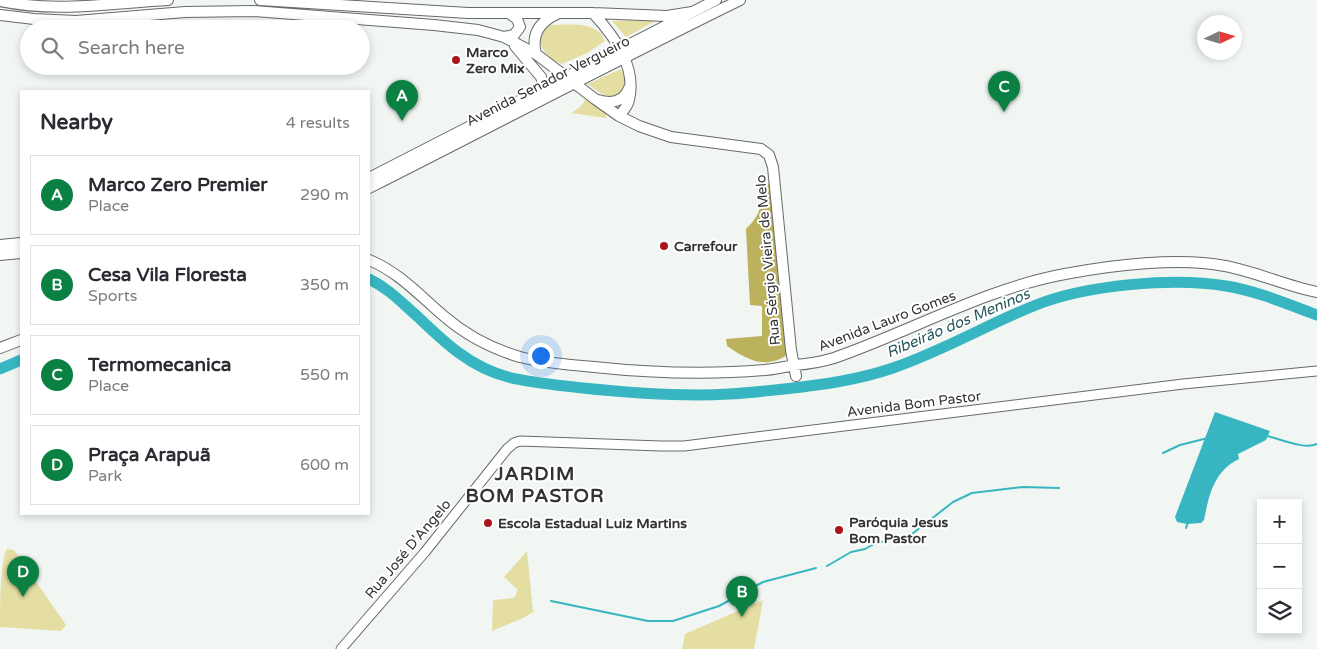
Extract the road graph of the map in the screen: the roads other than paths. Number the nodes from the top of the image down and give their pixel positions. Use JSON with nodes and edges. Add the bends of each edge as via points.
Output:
{"nodes":[{"id":1,"x":168,"y":0,"type":"edge"},
{"id":2,"x":260,"y":0,"type":"edge"},
{"id":3,"x":716,"y":0,"type":"edge"},
{"id":4,"x":740,"y":0,"type":"edge"},
{"id":5,"x":0,"y":1,"type":"edge"},
{"id":6,"x":509,"y":12,"type":"junction"},
{"id":7,"x":692,"y":12,"type":"junction"},
{"id":8,"x":594,"y":13,"type":"junction"},
{"id":9,"x":558,"y":14,"type":"junction"},
{"id":10,"x":0,"y":15,"type":"edge"},
{"id":11,"x":76,"y":20,"type":"edge"},
{"id":12,"x":76,"y":20,"type":"edge"},
{"id":13,"x":369,"y":20,"type":"edge"},
{"id":14,"x":370,"y":20,"type":"edge"},
{"id":15,"x":506,"y":38,"type":"junction"},
{"id":16,"x":622,"y":53,"type":"junction"},
{"id":17,"x":536,"y":54,"type":"junction"},
{"id":18,"x":566,"y":77,"type":"junction"},
{"id":19,"x":574,"y":84,"type":"junction"},
{"id":20,"x":630,"y":85,"type":"junction"},
{"id":21,"x":541,"y":90,"type":"junction"},
{"id":22,"x":594,"y":99,"type":"junction"},
{"id":23,"x":619,"y":116,"type":"junction"},
{"id":24,"x":370,"y":177,"type":"edge"},
{"id":25,"x":370,"y":187,"type":"edge"},
{"id":26,"x":20,"y":243,"type":"edge"},
{"id":27,"x":0,"y":245,"type":"edge"},
{"id":28,"x":20,"y":253,"type":"edge"},
{"id":29,"x":0,"y":255,"type":"edge"},
{"id":30,"x":370,"y":260,"type":"edge"},
{"id":31,"x":1317,"y":292,"type":"edge"},
{"id":32,"x":20,"y":340,"type":"edge"},
{"id":33,"x":0,"y":348,"type":"edge"},
{"id":34,"x":795,"y":371,"type":"junction"},
{"id":35,"x":1317,"y":371,"type":"edge"},
{"id":36,"x":514,"y":443,"type":"joint"},
{"id":37,"x":341,"y":649,"type":"edge"}],
"edges":[{"from":1,"to":5,"type":"main road","via":[[70,7],[28,6]]},
{"from":2,"to":6,"type":"main road","via":[[440,12]]},
{"from":3,"to":7,"type":"main road","name":"Avenida Senador Vergueiro"},
{"from":4,"to":16,"type":"main road","name":"Avenida Senador Vergueiro"},
{"from":6,"to":9,"type":"main road"},
{"from":6,"to":15,"type":"main road","via":[[517,18],[520,27],[514,35]]},
{"from":7,"to":8,"type":"main road","via":[[667,16]]},
{"from":7,"to":16,"type":"main road","name":"Avenida Senador Vergueiro"},
{"from":8,"to":9,"type":"main road"},
{"from":8,"to":16,"type":"main road"},
{"from":9,"to":17,"type":"main road","via":[[537,30]]},
{"from":10,"to":11,"type":"main road"},
{"from":12,"to":13,"type":"main road","via":[[252,11]]},
{"from":14,"to":15,"type":"main road","via":[[478,30]]},
{"from":15,"to":17,"type":"main road"},
{"from":15,"to":21,"type":"main road","via":[[540,76],[543,82]]},
{"from":16,"to":18,"type":"main road","name":"Avenida Senador Vergueiro"},
{"from":16,"to":19,"type":"main road","name":"Avenida Senador Vergueiro"},
{"from":16,"to":20,"type":"main road"},
{"from":17,"to":18,"type":"main road"},
{"from":18,"to":19,"type":"main road","name":"Rua Sérgio Vieira de Melo"},
{"from":18,"to":21,"type":"main road","name":"Avenida Senador Vergueiro"},
{"from":19,"to":22,"type":"main road","name":"Rua Sérgio Vieira de Melo"},
{"from":19,"to":25,"type":"main road","name":"Avenida Senador Vergueiro"},
{"from":20,"to":22,"type":"main road","via":[[619,101]]},
{"from":20,"to":23,"type":"main road","via":[[628,102]]},
{"from":21,"to":24,"type":"main road","name":"Avenida Senador Vergueiro"},
{"from":22,"to":23,"type":"main road","name":"Rua Sérgio Vieira de Melo"},
{"from":23,"to":34,"type":"main road","name":"Rua Sérgio Vieira de Melo","via":[[671,137],[755,147],[768,154],[774,171]]},
{"from":26,"to":27,"type":"main road"},
{"from":28,"to":29,"type":"main road"},
{"from":30,"to":34,"type":"main road","name":"Avenida Lauro Gomes","via":[[407,283],[467,333],[518,356],[556,363],[664,373],[748,372],[781,368]]},
{"from":31,"to":34,"type":"main road","name":"Avenida Lauro Gomes","via":[[1240,269],[1209,264],[1167,263],[1092,270],[1026,284]]},
{"from":32,"to":33,"type":"main road"},
{"from":35,"to":36,"type":"main road","name":"Avenida Bom Pastor","via":[[1183,384],[684,446],[525,440]]},
{"from":36,"to":37,"type":"main road","name":"Rua José D'Angelo"}]}
